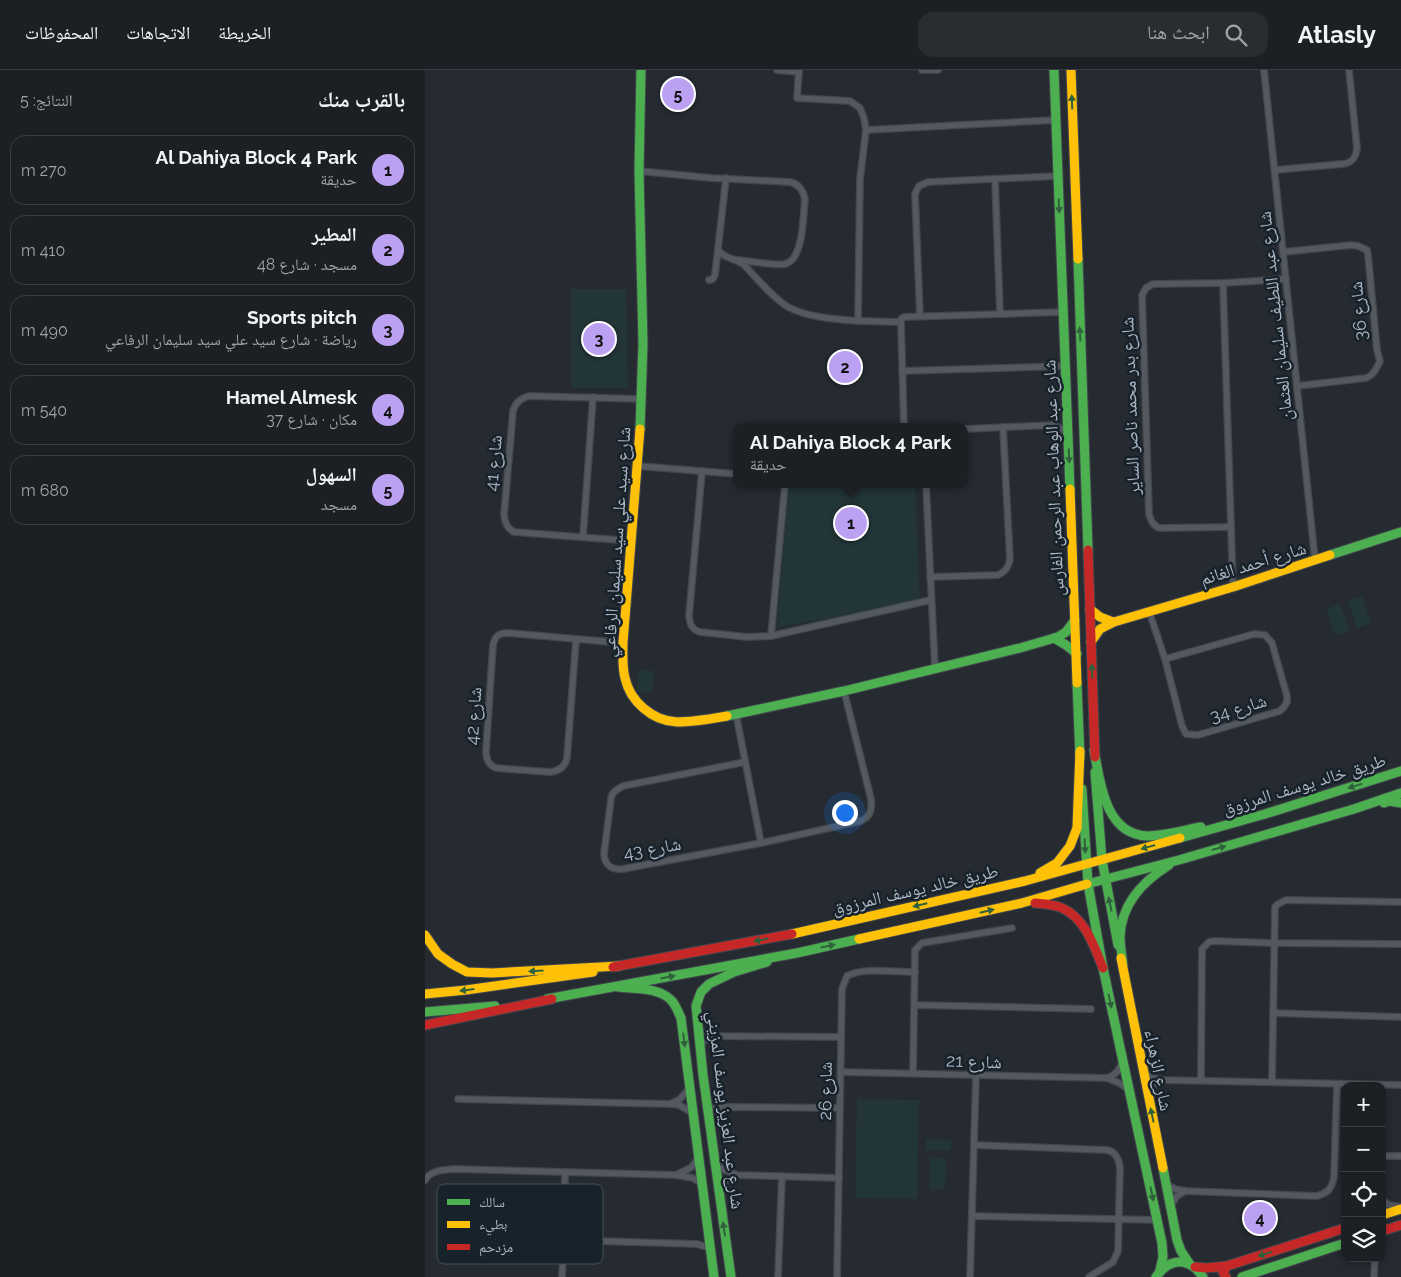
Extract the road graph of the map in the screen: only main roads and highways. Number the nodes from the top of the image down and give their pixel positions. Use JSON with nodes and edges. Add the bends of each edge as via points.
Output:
{"nodes":[{"id":1,"x":641,"y":70,"type":"edge"},
{"id":2,"x":1054,"y":70,"type":"edge"},
{"id":3,"x":1071,"y":70,"type":"edge"},
{"id":4,"x":1073,"y":119,"type":"junction"},
{"id":5,"x":1056,"y":120,"type":"junction"},
{"id":6,"x":1073,"y":136,"type":"junction"},
{"id":7,"x":1056,"y":138,"type":"junction"},
{"id":8,"x":1065,"y":366,"type":"junction"},
{"id":9,"x":1081,"y":366,"type":"junction"},
{"id":10,"x":1083,"y":386,"type":"junction"},
{"id":11,"x":1067,"y":388,"type":"junction"},
{"id":12,"x":1401,"y":532,"type":"edge"},
{"id":13,"x":1090,"y":609,"type":"junction"},
{"id":14,"x":1075,"y":620,"type":"junction"},
{"id":15,"x":1113,"y":622,"type":"junction"},
{"id":16,"x":1054,"y":638,"type":"junction"},
{"id":17,"x":1091,"y":642,"type":"junction"},
{"id":18,"x":1077,"y":654,"type":"junction"},
{"id":19,"x":1078,"y":694,"type":"junction"},
{"id":20,"x":1093,"y":694,"type":"junction"},
{"id":21,"x":1079,"y":709,"type":"junction"},
{"id":22,"x":1093,"y":709,"type":"junction"},
{"id":23,"x":1094,"y":750,"type":"junction"},
{"id":24,"x":1080,"y":751,"type":"junction"},
{"id":25,"x":1401,"y":771,"type":"edge"},
{"id":26,"x":1401,"y":793,"type":"edge"},
{"id":27,"x":1401,"y":803,"type":"edge"},
{"id":28,"x":1354,"y":809,"type":"junction"},
{"id":29,"x":1265,"y":814,"type":"junction"},
{"id":30,"x":1102,"y":860,"type":"junction"},
{"id":31,"x":1179,"y":860,"type":"junction"},
{"id":32,"x":1086,"y":864,"type":"junction"},
{"id":33,"x":1105,"y":879,"type":"junction"},
{"id":34,"x":1025,"y":881,"type":"junction"},
{"id":35,"x":1088,"y":884,"type":"junction"},
{"id":36,"x":1022,"y":903,"type":"junction"},
{"id":37,"x":425,"y":935,"type":"edge"},
{"id":38,"x":797,"y":953,"type":"junction"},
{"id":39,"x":1123,"y":965,"type":"junction"},
{"id":40,"x":619,"y":966,"type":"junction"},
{"id":41,"x":1103,"y":968,"type":"junction"},
{"id":42,"x":616,"y":987,"type":"junction"},
{"id":43,"x":425,"y":994,"type":"edge"},
{"id":44,"x":552,"y":999,"type":"junction"},
{"id":45,"x":425,"y":1012,"type":"edge"},
{"id":46,"x":425,"y":1025,"type":"edge"},
{"id":47,"x":703,"y":1075,"type":"junction"},
{"id":48,"x":688,"y":1077,"type":"junction"},
{"id":49,"x":710,"y":1128,"type":"junction"},
{"id":50,"x":695,"y":1131,"type":"junction"},
{"id":51,"x":1156,"y":1136,"type":"junction"},
{"id":52,"x":1141,"y":1140,"type":"junction"},
{"id":53,"x":713,"y":1147,"type":"junction"},
{"id":54,"x":698,"y":1155,"type":"junction"},
{"id":55,"x":1161,"y":1157,"type":"junction"},
{"id":56,"x":1145,"y":1162,"type":"junction"},
{"id":57,"x":1401,"y":1208,"type":"edge"},
{"id":58,"x":1386,"y":1214,"type":"edge"},
{"id":59,"x":1401,"y":1225,"type":"edge"},
{"id":60,"x":1341,"y":1229,"type":"edge"},
{"id":61,"x":1386,"y":1229,"type":"edge"},
{"id":62,"x":1308,"y":1239,"type":"junction"},
{"id":63,"x":1341,"y":1244,"type":"edge"},
{"id":64,"x":1287,"y":1246,"type":"junction"},
{"id":65,"x":1315,"y":1253,"type":"junction"},
{"id":66,"x":1293,"y":1260,"type":"junction"},
{"id":67,"x":1192,"y":1265,"type":"junction"},
{"id":68,"x":1227,"y":1266,"type":"junction"},
{"id":69,"x":1158,"y":1274,"type":"edge"},
{"id":70,"x":714,"y":1277,"type":"edge"},
{"id":71,"x":731,"y":1277,"type":"edge"},
{"id":72,"x":1203,"y":1277,"type":"edge"},
{"id":73,"x":1225,"y":1277,"type":"edge"},
{"id":74,"x":1242,"y":1277,"type":"edge"}],
"edges":[{"from":1,"to":16,"type":"main road","name":"شارع سيد علي سيد سليمان الرفاعي","via":[[639,171],[643,344],[638,466],[623,643],[624,676],[634,699],[664,720],[706,720],[844,691]]},
{"from":2,"to":5,"type":"main road","name":"شارع عبد الوهاب عبد الرحمن الفارس"},
{"from":4,"to":3,"type":"main road","name":"شارع عبد الوهاب عبد الرحمن الفارس","one_way":true},
{"from":4,"to":5,"type":"main road","via":[[1065,125]]},
{"from":4,"to":6,"type":"main road","name":"شارع عبد الوهاب عبد الرحمن الفارس"},
{"from":5,"to":7,"type":"main road","name":"شارع عبد الوهاب عبد الرحمن الفارس"},
{"from":6,"to":7,"type":"main road","via":[[1064,131]]},
{"from":9,"to":6,"type":"main road","name":"شارع عبد الوهاب عبد الرحمن الفارس","one_way":true},
{"from":7,"to":8,"type":"main road","name":"شارع عبد الوهاب عبد الرحمن الفارس","one_way":true},
{"from":8,"to":9,"type":"main road","via":[[1072,371]]},
{"from":8,"to":11,"type":"main road","name":"شارع عبد الوهاب عبد الرحمن الفارس"},
{"from":9,"to":10,"type":"main road","name":"شارع عبد الوهاب عبد الرحمن الفارس"},
{"from":10,"to":11,"type":"main road","via":[[1075,380],[1069,382]]},
{"from":10,"to":13,"type":"main road","name":"شارع عبد الوهاب عبد الرحمن الفارس"},
{"from":11,"to":14,"type":"main road","name":"شارع عبد الوهاب عبد الرحمن الفارس","one_way":true},
{"from":12,"to":15,"type":"main road","name":"شارع أحمد الغانم"},
{"from":13,"to":15,"type":"main road","via":[[1097,616]]},
{"from":13,"to":17,"type":"main road","name":"شارع عبد الوهاب عبد الرحمن الفارس"},
{"from":14,"to":16,"type":"main road","name":"شارع سيد علي سيد سليمان الرفاعي","via":[[1066,632]]},
{"from":14,"to":18,"type":"main road","name":"شارع عبد الوهاب عبد الرحمن الفارس"},
{"from":15,"to":17,"type":"main road","name":"شارع أحمد الغانم","via":[[1099,629]]},
{"from":16,"to":18,"type":"main road"},
{"from":20,"to":17,"type":"main road","name":"شارع عبد الوهاب عبد الرحمن الفارس","one_way":true},
{"from":18,"to":19,"type":"main road","name":"شارع عبد الوهاب عبد الرحمن الفارس"},
{"from":19,"to":20,"type":"main road","via":[[1084,697]]},
{"from":19,"to":21,"type":"main road","name":"شارع عبد الوهاب عبد الرحمن الفارس"},
{"from":20,"to":22,"type":"main road","name":"شارع عبد الوهاب عبد الرحمن الفارس"},
{"from":21,"to":22,"type":"main road","via":[[1088,706]]},
{"from":21,"to":24,"type":"main road","name":"شارع عبد الوهاب عبد الرحمن الفارس"},
{"from":22,"to":23,"type":"main road","name":"شارع عبد الوهاب عبد الرحمن الفارس"},
{"from":23,"to":29,"type":"main road","via":[[1106,804],[1123,828],[1138,835],[1162,834]]},
{"from":23,"to":30,"type":"main road","name":"شارع عبد الوهاب عبد الرحمن الفارس"},
{"from":24,"to":32,"type":"main road","name":"شارع عبد الوهاب عبد الرحمن الفارس","one_way":true},
{"from":24,"to":34,"type":"main road","via":[[1077,828],[1070,846],[1057,863]]},
{"from":25,"to":29,"type":"main road","name":"طريق خالد يوسف المرزوق","one_way":true},
{"from":26,"to":28,"type":"main road","name":"طريق خالد يوسف المرزوق"},
{"from":27,"to":28,"type":"main road","via":[[1389,801]]},
{"from":31,"to":28,"type":"main road","name":"طريق خالد يوسف المرزوق","one_way":true},
{"from":29,"to":30,"type":"main road","name":"طريق خالد يوسف المرزوق","one_way":true},
{"from":30,"to":32,"type":"main road","name":"طريق خالد يوسف المرزوق"},
{"from":30,"to":33,"type":"main road","name":"شارع عبد الوهاب عبد الرحمن الفارس"},
{"from":31,"to":33,"type":"main road","name":"طريق خالد يوسف المرزوق"},
{"from":31,"to":39,"type":"main road","via":[[1134,893],[1123,915],[1120,937]]},
{"from":32,"to":34,"type":"main road","name":"طريق خالد يوسف المرزوق"},
{"from":32,"to":35,"type":"main road","name":"شارع عبد الوهاب عبد الرحمن الفارس"},
{"from":33,"to":35,"type":"main road","name":"طريق خالد يوسف المرزوق"},
{"from":39,"to":33,"type":"main road","name":"شارع الزهراء","one_way":true},
{"from":34,"to":40,"type":"main road","name":"طريق خالد يوسف المرزوق","one_way":true,"via":[[781,936]]},
{"from":35,"to":36,"type":"main road","name":"طريق خالد يوسف المرزوق"},
{"from":35,"to":41,"type":"main road","name":"شارع الزهراء"},
{"from":38,"to":36,"type":"main road","name":"طريق خالد يوسف المرزوق","one_way":true},
{"from":36,"to":41,"type":"main road","via":[[1047,903],[1070,911],[1093,943]]},
{"from":40,"to":37,"type":"main road","one_way":true,"via":[[467,972],[438,954]]},
{"from":42,"to":38,"type":"main road","name":"طريق خالد يوسف المرزوق","one_way":true},
{"from":38,"to":47,"type":"main road","name":"شارع عبد العزيز يوسف المزيني","via":[[716,979],[704,988],[696,1006]]},
{"from":51,"to":39,"type":"main road","name":"شارع الزهراء","one_way":true},
{"from":40,"to":43,"type":"main road","name":"طريق خالد يوسف المرزوق","one_way":true},
{"from":41,"to":52,"type":"main road","name":"شارع الزهراء","one_way":true},
{"from":42,"to":44,"type":"main road","name":"طريق خالد يوسف المرزوق"},
{"from":42,"to":48,"type":"main road","name":"شارع عبد العزيز يوسف المزيني","one_way":true,"via":[[663,994],[675,1005],[681,1018]]},
{"from":44,"to":45,"type":"main road","name":"طريق خالد يوسف المرزوق"},
{"from":44,"to":46,"type":"main road"},
{"from":47,"to":48,"type":"main road","via":[[699,1070],[693,1070]]},
{"from":47,"to":49,"type":"main road","name":"شارع عبد العزيز يوسف المزيني"},
{"from":48,"to":50,"type":"main road","name":"شارع عبد العزيز يوسف المزيني"},
{"from":49,"to":50,"type":"main road","via":[[703,1134]]},
{"from":49,"to":53,"type":"main road","name":"شارع عبد العزيز يوسف المزيني"},
{"from":50,"to":54,"type":"main road","name":"شارع عبد العزيز يوسف المزيني"},
{"from":51,"to":52,"type":"main road","via":[[1153,1142]]},
{"from":51,"to":55,"type":"main road","name":"شارع الزهراء"},
{"from":52,"to":56,"type":"main road","name":"شارع الزهراء"},
{"from":53,"to":54,"type":"main road","via":[[704,1145]]},
{"from":71,"to":53,"type":"main road","name":"شارع عبد العزيز يوسف المزيني","one_way":true},
{"from":54,"to":70,"type":"main road","name":"شارع عبد العزيز يوسف المزيني"},
{"from":55,"to":56,"type":"main road","via":[[1151,1154]]},
{"from":55,"to":67,"type":"main road","name":"شارع الزهراء","via":[[1181,1251]]},
{"from":56,"to":69,"type":"main road","name":"شارع الزهراء","one_way":true,"via":[[1162,1243],[1163,1257]]},
{"from":57,"to":58,"type":"main road"},
{"from":59,"to":61,"type":"main road"},
{"from":60,"to":62,"type":"main road"},
{"from":62,"to":64,"type":"main road"},
{"from":62,"to":65,"type":"main road","via":[[1306,1249]]},
{"from":63,"to":65,"type":"main road"},
{"from":64,"to":66,"type":"main road","via":[[1296,1251]]},
{"from":64,"to":68,"type":"main road","one_way":true},
{"from":65,"to":66,"type":"main road"},
{"from":66,"to":74,"type":"main road"},
{"from":67,"to":68,"type":"main road","via":[[1206,1268]]},
{"from":67,"to":69,"type":"main road","via":[[1170,1263]]},
{"from":67,"to":72,"type":"main road","name":"شارع الزهراء"},
{"from":68,"to":73,"type":"main road","via":[[1223,1272]]}]}
